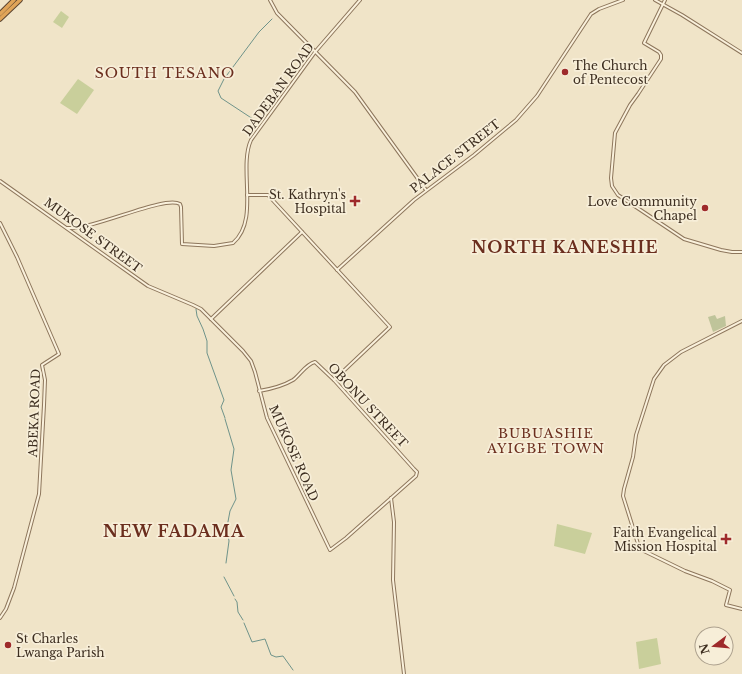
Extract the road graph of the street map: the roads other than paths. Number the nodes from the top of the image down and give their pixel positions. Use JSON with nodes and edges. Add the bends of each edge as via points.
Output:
{"nodes":[{"id":1,"x":14,"y":0,"type":"edge"},
{"id":2,"x":20,"y":0,"type":"edge"},
{"id":3,"x":270,"y":0,"type":"edge"},
{"id":4,"x":360,"y":0,"type":"edge"},
{"id":5,"x":623,"y":0,"type":"edge"},
{"id":6,"x":655,"y":0,"type":"edge"},
{"id":7,"x":665,"y":0,"type":"edge"},
{"id":8,"x":663,"y":4,"type":"junction"},
{"id":9,"x":0,"y":14,"type":"edge"},
{"id":10,"x":0,"y":19,"type":"edge"},
{"id":11,"x":315,"y":52,"type":"junction"},
{"id":12,"x":742,"y":53,"type":"edge"},
{"id":13,"x":0,"y":181,"type":"edge"},
{"id":14,"x":426,"y":190,"type":"junction"},
{"id":15,"x":247,"y":195,"type":"junction"},
{"id":16,"x":0,"y":223,"type":"edge"},
{"id":17,"x":66,"y":228,"type":"junction"},
{"id":18,"x":302,"y":232,"type":"junction"},
{"id":19,"x":742,"y":252,"type":"edge"},
{"id":20,"x":337,"y":270,"type":"junction"},
{"id":21,"x":178,"y":298,"type":"joint"},
{"id":22,"x":212,"y":319,"type":"junction"},
{"id":23,"x":742,"y":321,"type":"edge"},
{"id":24,"x":334,"y":380,"type":"junction"},
{"id":25,"x":259,"y":391,"type":"junction"},
{"id":26,"x":391,"y":498,"type":"junction"},
{"id":27,"x":742,"y":609,"type":"edge"},
{"id":28,"x":0,"y":618,"type":"edge"},
{"id":29,"x":404,"y":674,"type":"edge"}],
"edges":[{"from":1,"to":9,"type":"highway"},
{"from":2,"to":10,"type":"highway"},
{"from":3,"to":11,"type":"street","via":[[277,13]]},
{"from":4,"to":11,"type":"street","name":"DADEBAN ROAD"},
{"from":5,"to":14,"type":"street","name":"PALACE STREET","via":[[591,14],[528,107],[474,155]]},
{"from":6,"to":8,"type":"street"},
{"from":7,"to":8,"type":"street"},
{"from":8,"to":12,"type":"street"},
{"from":8,"to":19,"type":"street","via":[[644,43],[661,56],[617,126],[613,143],[612,186],[622,198],[684,239],[721,250]]},
{"from":11,"to":14,"type":"street","via":[[355,92]]},
{"from":11,"to":15,"type":"street","name":"DADEBAN ROAD","via":[[251,140],[247,153]]},
{"from":13,"to":17,"type":"street","name":"MUKOSE STREET"},
{"from":14,"to":20,"type":"street","name":"PALACE STREET"},
{"from":15,"to":17,"type":"street","name":"DADEBAN ROAD","via":[[242,232],[233,243],[214,246],[182,244],[181,204],[175,202],[85,227]]},
{"from":15,"to":18,"type":"street","via":[[268,195]]},
{"from":16,"to":28,"type":"street","name":"ABEKA ROAD","via":[[59,354],[42,365],[45,380],[38,494],[10,601]]},
{"from":17,"to":21,"type":"street","name":"MUKOSE STREET","via":[[148,286]]},
{"from":18,"to":20,"type":"street"},
{"from":18,"to":22,"type":"street"},
{"from":20,"to":24,"type":"street","via":[[390,328]]},
{"from":21,"to":22,"type":"street","name":"MUKOSE ROAD","via":[[198,307]]},
{"from":22,"to":25,"type":"street","name":"MUKOSE ROAD","via":[[249,359]]},
{"from":23,"to":27,"type":"street","via":[[681,352],[658,372],[636,435],[623,496],[639,547],[685,571],[730,590],[726,605]]},
{"from":24,"to":25,"type":"street","name":"OBONU STREET","via":[[314,362],[289,382]]},
{"from":24,"to":26,"type":"street","name":"OBONU STREET","via":[[417,474]]},
{"from":25,"to":26,"type":"street","name":"MUKOSE ROAD","via":[[267,418],[330,550]]},
{"from":26,"to":29,"type":"street","via":[[394,522],[394,584]]}]}
